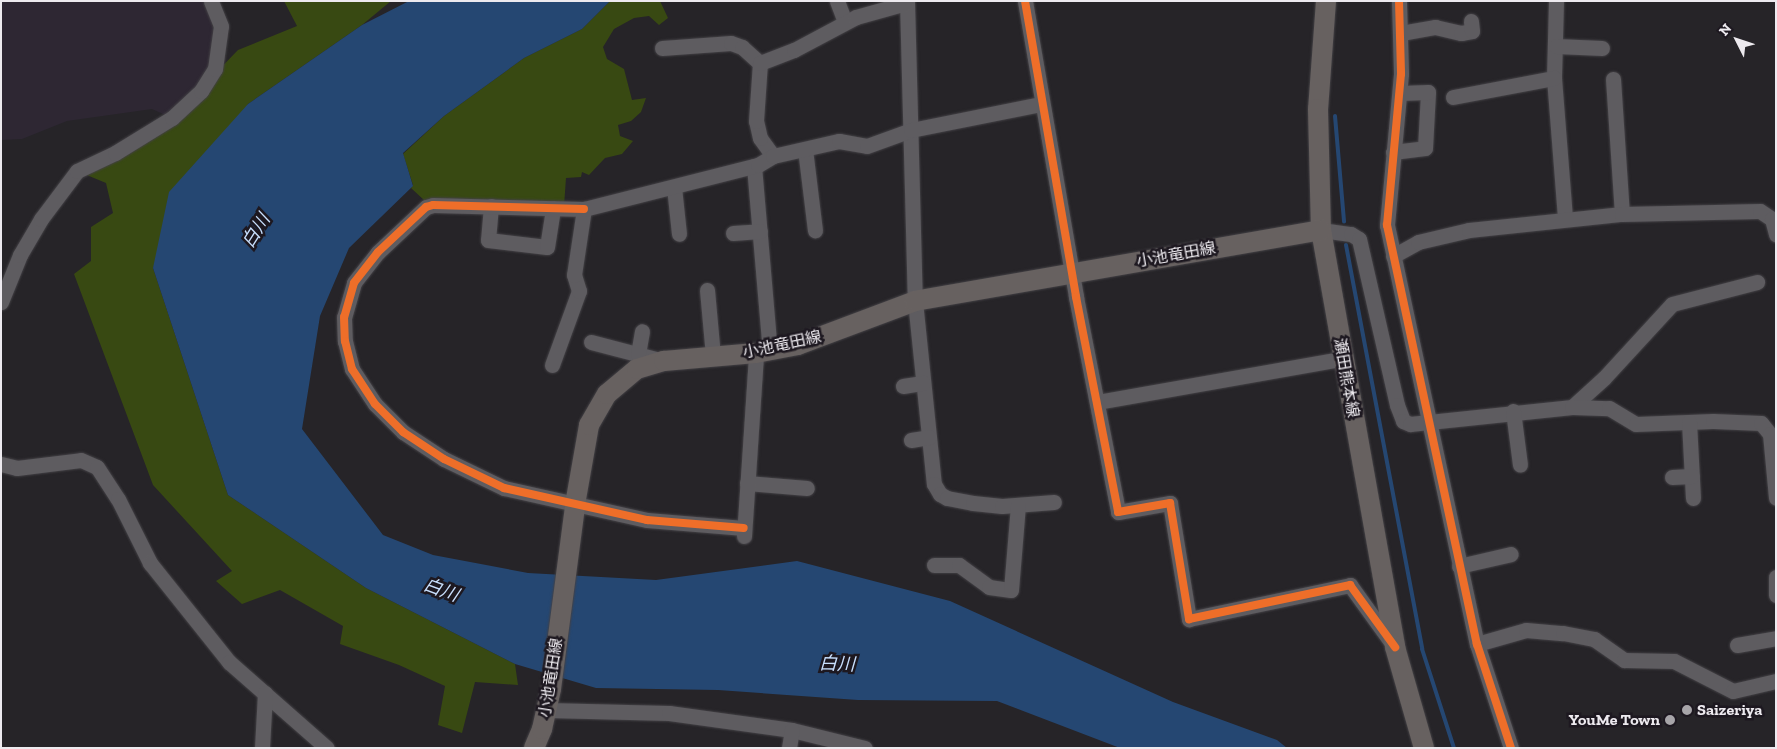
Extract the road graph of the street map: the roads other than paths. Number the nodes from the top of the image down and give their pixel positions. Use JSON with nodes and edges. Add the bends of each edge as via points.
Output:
{"nodes":[{"id":1,"x":211,"y":1,"type":"edge"},
{"id":2,"x":837,"y":1,"type":"edge"},
{"id":3,"x":1025,"y":1,"type":"edge"},
{"id":4,"x":1326,"y":1,"type":"edge"},
{"id":5,"x":1399,"y":1,"type":"edge"},
{"id":6,"x":1556,"y":1,"type":"edge"},
{"id":7,"x":906,"y":2,"type":"edge"},
{"id":8,"x":845,"y":22,"type":"junction"},
{"id":9,"x":1472,"y":30,"type":"dead end"},
{"id":10,"x":1401,"y":33,"type":"junction"},
{"id":11,"x":1556,"y":46,"type":"junction"},
{"id":12,"x":662,"y":48,"type":"dead end"},
{"id":13,"x":1602,"y":48,"type":"dead end"},
{"id":14,"x":760,"y":63,"type":"junction"},
{"id":15,"x":1554,"y":78,"type":"junction"},
{"id":16,"x":1613,"y":79,"type":"dead end"},
{"id":17,"x":1400,"y":93,"type":"junction"},
{"id":18,"x":1452,"y":97,"type":"dead end"},
{"id":19,"x":1041,"y":104,"type":"junction"},
{"id":20,"x":911,"y":130,"type":"junction"},
{"id":21,"x":805,"y":149,"type":"junction"},
{"id":22,"x":1393,"y":152,"type":"junction"},
{"id":23,"x":772,"y":156,"type":"junction"},
{"id":24,"x":754,"y":166,"type":"junction"},
{"id":25,"x":674,"y":187,"type":"junction"},
{"id":26,"x":491,"y":206,"type":"junction"},
{"id":27,"x":552,"y":208,"type":"junction"},
{"id":28,"x":584,"y":209,"type":"junction"},
{"id":29,"x":1622,"y":214,"type":"junction"},
{"id":30,"x":1565,"y":218,"type":"junction"},
{"id":31,"x":815,"y":230,"type":"dead end"},
{"id":32,"x":1320,"y":230,"type":"junction"},
{"id":33,"x":760,"y":231,"type":"junction"},
{"id":34,"x":733,"y":233,"type":"dead end"},
{"id":35,"x":679,"y":234,"type":"dead end"},
{"id":36,"x":1776,"y":234,"type":"edge"},
{"id":37,"x":1393,"y":256,"type":"junction"},
{"id":38,"x":1074,"y":272,"type":"junction"},
{"id":39,"x":1757,"y":282,"type":"dead end"},
{"id":40,"x":707,"y":290,"type":"dead end"},
{"id":41,"x":915,"y":301,"type":"junction"},
{"id":42,"x":1,"y":302,"type":"edge"},
{"id":43,"x":642,"y":331,"type":"dead end"},
{"id":44,"x":591,"y":342,"type":"dead end"},
{"id":45,"x":763,"y":352,"type":"junction"},
{"id":46,"x":638,"y":354,"type":"junction"},
{"id":47,"x":714,"y":356,"type":"junction"},
{"id":48,"x":1342,"y":359,"type":"junction"},
{"id":49,"x":664,"y":361,"type":"junction"},
{"id":50,"x":552,"y":365,"type":"dead end"},
{"id":51,"x":923,"y":383,"type":"junction"},
{"id":52,"x":903,"y":386,"type":"dead end"},
{"id":53,"x":1097,"y":402,"type":"junction"},
{"id":54,"x":1572,"y":407,"type":"junction"},
{"id":55,"x":1513,"y":411,"type":"junction"},
{"id":56,"x":1689,"y":422,"type":"junction"},
{"id":57,"x":1430,"y":424,"type":"junction"},
{"id":58,"x":929,"y":437,"type":"junction"},
{"id":59,"x":911,"y":440,"type":"dead end"},
{"id":60,"x":1,"y":464,"type":"edge"},
{"id":61,"x":1520,"y":465,"type":"dead end"},
{"id":62,"x":1692,"y":476,"type":"junction"},
{"id":63,"x":1672,"y":477,"type":"dead end"},
{"id":64,"x":747,"y":483,"type":"junction"},
{"id":65,"x":806,"y":488,"type":"dead end"},
{"id":66,"x":1694,"y":498,"type":"dead end"},
{"id":67,"x":1776,"y":498,"type":"edge"},
{"id":68,"x":1054,"y":502,"type":"dead end"},
{"id":69,"x":575,"y":505,"type":"junction"},
{"id":70,"x":1018,"y":505,"type":"junction"},
{"id":71,"x":1512,"y":554,"type":"dead end"},
{"id":72,"x":934,"y":565,"type":"dead end"},
{"id":73,"x":1459,"y":566,"type":"junction"},
{"id":74,"x":1776,"y":577,"type":"edge"},
{"id":75,"x":1776,"y":595,"type":"edge"},
{"id":76,"x":1776,"y":638,"type":"edge"},
{"id":77,"x":1476,"y":644,"type":"junction"},
{"id":78,"x":1737,"y":645,"type":"dead end"},
{"id":79,"x":1395,"y":647,"type":"junction"},
{"id":80,"x":1776,"y":681,"type":"edge"},
{"id":81,"x":265,"y":694,"type":"junction"},
{"id":82,"x":547,"y":710,"type":"junction"},
{"id":83,"x":792,"y":730,"type":"junction"},
{"id":84,"x":262,"y":748,"type":"edge"},
{"id":85,"x":327,"y":748,"type":"edge"},
{"id":86,"x":534,"y":748,"type":"edge"},
{"id":87,"x":789,"y":748,"type":"edge"},
{"id":88,"x":864,"y":748,"type":"edge"},
{"id":89,"x":1424,"y":748,"type":"edge"},
{"id":90,"x":1512,"y":748,"type":"edge"}],
"edges":[{"from":1,"to":42,"type":"street","via":[[220,26],[214,69],[201,91],[172,118],[116,153],[77,172],[41,218],[20,255]]},
{"from":2,"to":8,"type":"street"},
{"from":3,"to":19,"type":"street"},
{"from":4,"to":32,"type":"main road","name":"瀬田熊本線","via":[[1318,109]]},
{"from":5,"to":10,"type":"street"},
{"from":6,"to":11,"type":"street"},
{"from":7,"to":8,"type":"street"},
{"from":7,"to":20,"type":"street"},
{"from":8,"to":14,"type":"street","via":[[800,48]]},
{"from":9,"to":10,"type":"street","via":[[1459,33],[1435,27]]},
{"from":10,"to":17,"type":"street"},
{"from":11,"to":13,"type":"street"},
{"from":11,"to":15,"type":"street"},
{"from":12,"to":14,"type":"street","via":[[731,43],[742,47]]},
{"from":14,"to":23,"type":"street","via":[[756,121],[760,138]]},
{"from":15,"to":18,"type":"street"},
{"from":15,"to":30,"type":"street"},
{"from":16,"to":29,"type":"street"},
{"from":17,"to":22,"type":"street"},
{"from":17,"to":22,"type":"street","via":[[1428,92],[1425,148]]},
{"from":19,"to":20,"type":"street"},
{"from":19,"to":38,"type":"street"},
{"from":20,"to":21,"type":"street","via":[[868,146],[840,141]]},
{"from":20,"to":41,"type":"street"},
{"from":21,"to":23,"type":"street"},
{"from":21,"to":31,"type":"street"},
{"from":22,"to":37,"type":"street","via":[[1387,225]]},
{"from":23,"to":24,"type":"street"},
{"from":24,"to":25,"type":"street"},
{"from":24,"to":33,"type":"street"},
{"from":25,"to":28,"type":"street"},
{"from":25,"to":35,"type":"street"},
{"from":26,"to":27,"type":"street"},
{"from":26,"to":27,"type":"street","via":[[488,240],[547,247]]},
{"from":26,"to":69,"type":"street","via":[[426,207],[378,252],[359,275],[347,301],[344,331],[349,360],[375,404],[392,422],[423,445],[504,488]]},
{"from":27,"to":28,"type":"street"},
{"from":28,"to":50,"type":"street","via":[[574,275],[579,291]]},
{"from":29,"to":30,"type":"street"},
{"from":29,"to":36,"type":"street","via":[[1760,211],[1772,219]]},
{"from":30,"to":37,"type":"street","via":[[1426,239]]},
{"from":32,"to":38,"type":"main road","name":"小池竜田線"},
{"from":32,"to":48,"type":"main road","name":"瀬田熊本線"},
{"from":32,"to":57,"type":"street","via":[[1351,234],[1359,239],[1400,413],[1406,423]]},
{"from":33,"to":34,"type":"street"},
{"from":33,"to":45,"type":"street"},
{"from":37,"to":57,"type":"street"},
{"from":38,"to":41,"type":"main road","name":"小池竜田線"},
{"from":38,"to":53,"type":"street"},
{"from":39,"to":54,"type":"street","via":[[1672,304],[1604,378]]},
{"from":40,"to":47,"type":"street"},
{"from":41,"to":45,"type":"main road","name":"小池竜田線","via":[[820,339]]},
{"from":41,"to":51,"type":"street"},
{"from":43,"to":46,"type":"street"},
{"from":44,"to":46,"type":"street"},
{"from":45,"to":47,"type":"main road","name":"小池竜田線"},
{"from":45,"to":64,"type":"street"},
{"from":46,"to":49,"type":"street"},
{"from":47,"to":49,"type":"main road","name":"小池竜田線"},
{"from":48,"to":53,"type":"street"},
{"from":48,"to":79,"type":"main road","name":"瀬田熊本線","via":[[1374,516]]},
{"from":49,"to":69,"type":"main road","name":"小池竜田線","via":[[645,365],[620,380],[596,411],[585,440]]},
{"from":51,"to":52,"type":"street"},
{"from":51,"to":58,"type":"street"},
{"from":53,"to":79,"type":"street","via":[[1118,512],[1170,503],[1188,619],[1350,585]]},
{"from":54,"to":55,"type":"street"},
{"from":54,"to":56,"type":"street","via":[[1609,408],[1634,424]]},
{"from":55,"to":57,"type":"street"},
{"from":55,"to":61,"type":"street"},
{"from":56,"to":62,"type":"street"},
{"from":56,"to":67,"type":"street","via":[[1756,422],[1765,427],[1770,434]]},
{"from":57,"to":73,"type":"street"},
{"from":58,"to":59,"type":"street"},
{"from":58,"to":70,"type":"street","via":[[934,484],[940,494],[987,505]]},
{"from":60,"to":81,"type":"street","via":[[17,468],[81,460],[97,467],[118,499],[150,563],[229,662]]},
{"from":62,"to":63,"type":"street"},
{"from":62,"to":66,"type":"street"},
{"from":64,"to":65,"type":"street"},
{"from":64,"to":69,"type":"street","via":[[744,532],[647,520]]},
{"from":68,"to":70,"type":"street"},
{"from":69,"to":82,"type":"main road","name":"小池竜田線"},
{"from":70,"to":72,"type":"street","via":[[1011,590],[990,587],[959,565]]},
{"from":71,"to":73,"type":"street"},
{"from":73,"to":77,"type":"street"},
{"from":74,"to":75,"type":"street"},
{"from":76,"to":78,"type":"street"},
{"from":77,"to":80,"type":"street","via":[[1526,630],[1563,633],[1594,639],[1624,660],[1674,660],[1733,691]]},
{"from":77,"to":90,"type":"street"},
{"from":79,"to":89,"type":"main road","name":"瀬田熊本線"},
{"from":81,"to":84,"type":"street"},
{"from":81,"to":85,"type":"street"},
{"from":82,"to":83,"type":"street","via":[[669,713]]},
{"from":82,"to":86,"type":"main road","name":"小池竜田線"},
{"from":83,"to":87,"type":"street"},
{"from":83,"to":88,"type":"street"}]}
